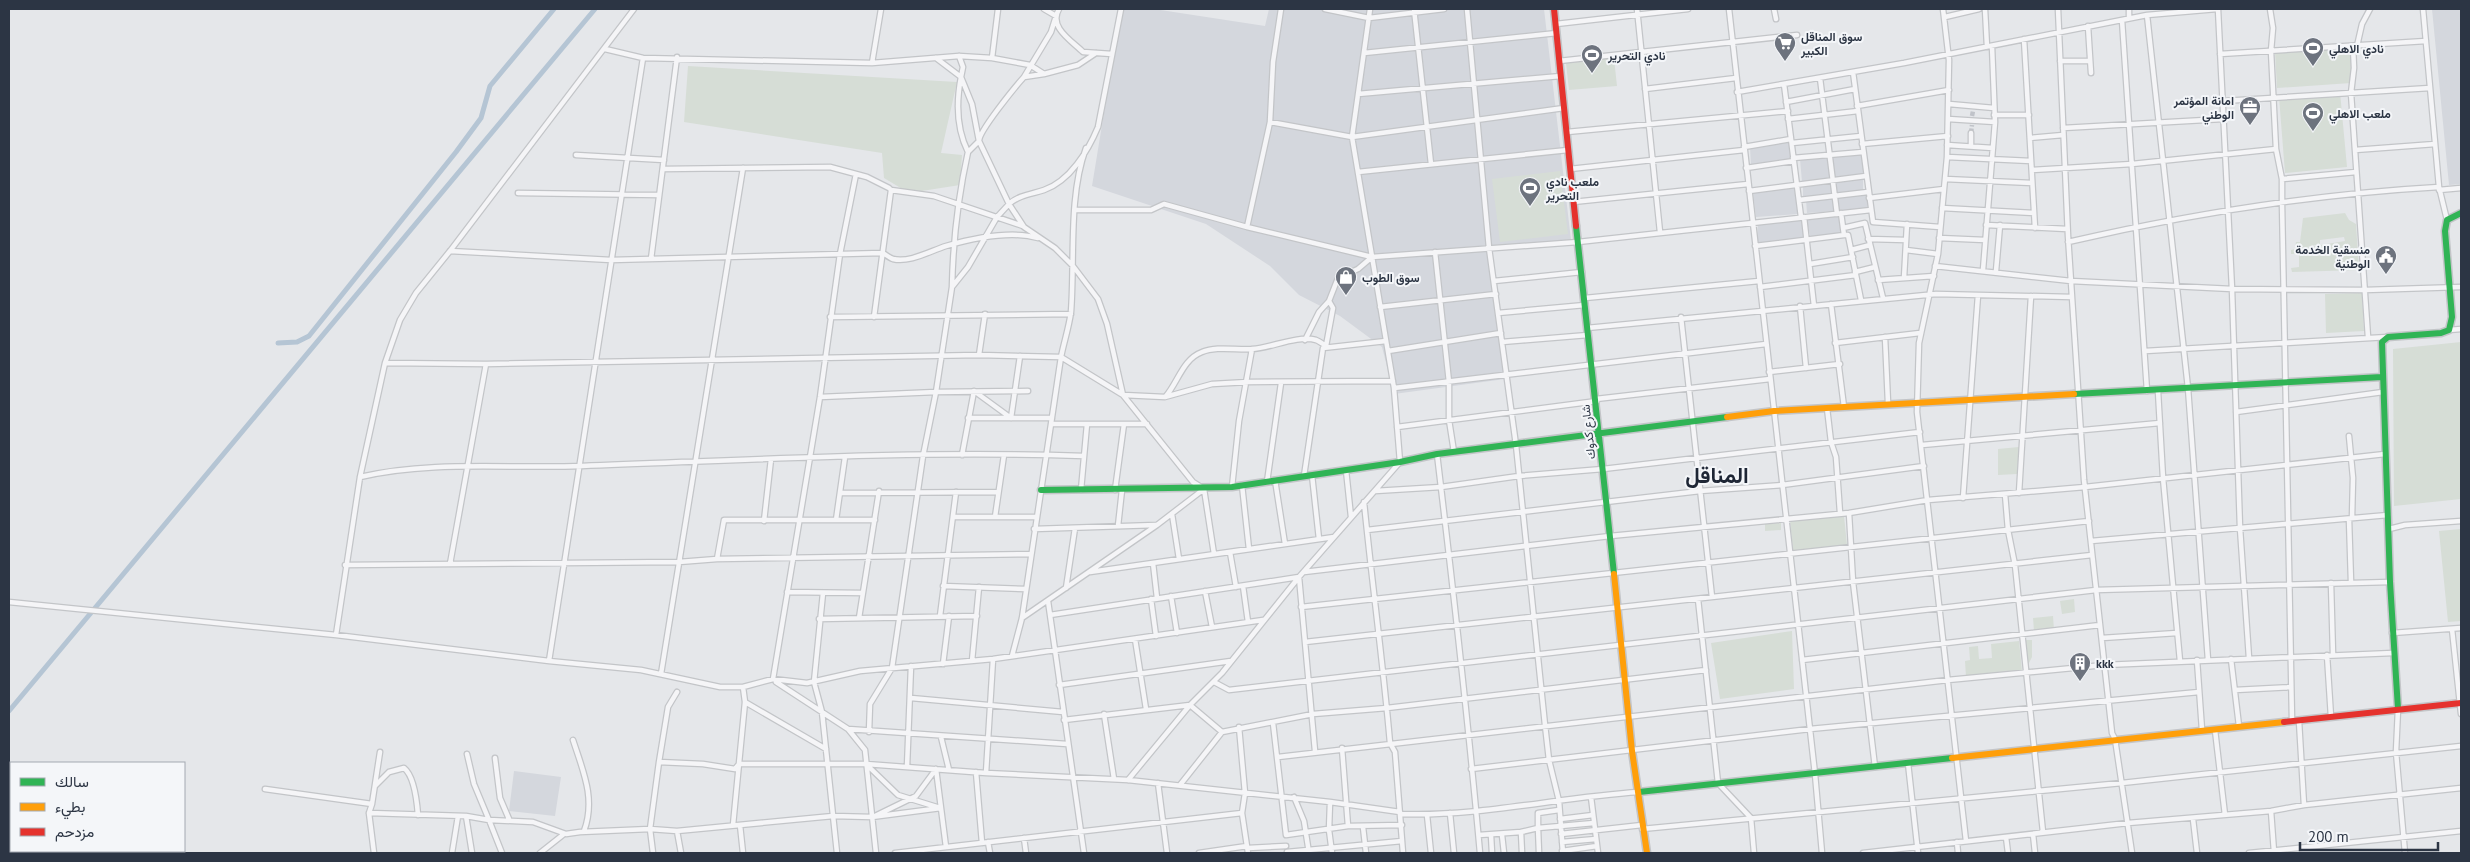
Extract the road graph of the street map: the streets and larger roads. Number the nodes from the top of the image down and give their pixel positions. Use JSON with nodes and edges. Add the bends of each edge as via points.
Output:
{"nodes":[{"id":1,"x":634,"y":9,"type":"edge"},
{"id":2,"x":880,"y":9,"type":"edge"},
{"id":3,"x":998,"y":9,"type":"edge"},
{"id":4,"x":1044,"y":9,"type":"edge"},
{"id":5,"x":1059,"y":9,"type":"edge"},
{"id":6,"x":1120,"y":9,"type":"edge"},
{"id":7,"x":1281,"y":9,"type":"edge"},
{"id":8,"x":1325,"y":9,"type":"edge"},
{"id":9,"x":1370,"y":9,"type":"edge"},
{"id":10,"x":1444,"y":9,"type":"edge"},
{"id":11,"x":1467,"y":9,"type":"edge"},
{"id":12,"x":1554,"y":9,"type":"edge"},
{"id":13,"x":1688,"y":9,"type":"edge"},
{"id":14,"x":1729,"y":9,"type":"edge"},
{"id":15,"x":1774,"y":9,"type":"edge"},
{"id":16,"x":1943,"y":9,"type":"edge"},
{"id":17,"x":1979,"y":9,"type":"edge"},
{"id":18,"x":1985,"y":9,"type":"edge"},
{"id":19,"x":2058,"y":9,"type":"edge"},
{"id":20,"x":2129,"y":9,"type":"edge"},
{"id":21,"x":2217,"y":9,"type":"edge"},
{"id":22,"x":2270,"y":9,"type":"edge"},
{"id":23,"x":2370,"y":9,"type":"edge"},
{"id":24,"x":2423,"y":9,"type":"edge"},
{"id":25,"x":1414,"y":10,"type":"edge"},
{"id":26,"x":2195,"y":10,"type":"edge"},
{"id":27,"x":1637,"y":12,"type":"edge"},
{"id":28,"x":2147,"y":15,"type":"junction"},
{"id":29,"x":1056,"y":16,"type":"junction"},
{"id":30,"x":1945,"y":17,"type":"junction"},
{"id":31,"x":1369,"y":18,"type":"junction"},
{"id":32,"x":2129,"y":18,"type":"junction"},
{"id":33,"x":1776,"y":19,"type":"dead end"},
{"id":34,"x":2122,"y":20,"type":"junction"},
{"id":35,"x":1556,"y":24,"type":"junction"},
{"id":36,"x":2088,"y":26,"type":"junction"},
{"id":37,"x":2058,"y":32,"type":"junction"},
{"id":38,"x":1557,"y":33,"type":"junction"},
{"id":39,"x":1797,"y":35,"type":"dead end"},
{"id":40,"x":2024,"y":39,"type":"junction"},
{"id":41,"x":2426,"y":41,"type":"junction"},
{"id":42,"x":1470,"y":42,"type":"junction"},
{"id":43,"x":1732,"y":42,"type":"junction"},
{"id":44,"x":1989,"y":46,"type":"junction"},
{"id":45,"x":2355,"y":46,"type":"junction"},
{"id":46,"x":1419,"y":47,"type":"junction"},
{"id":47,"x":605,"y":48,"type":"junction"},
{"id":48,"x":2271,"y":51,"type":"junction"},
{"id":49,"x":1096,"y":53,"type":"junction"},
{"id":50,"x":1364,"y":53,"type":"junction"},
{"id":51,"x":1641,"y":53,"type":"junction"},
{"id":52,"x":1112,"y":54,"type":"junction"},
{"id":53,"x":1949,"y":54,"type":"junction"},
{"id":54,"x":2220,"y":54,"type":"junction"},
{"id":55,"x":959,"y":56,"type":"junction"},
{"id":56,"x":677,"y":57,"type":"junction"},
{"id":57,"x":642,"y":58,"type":"junction"},
{"id":58,"x":936,"y":58,"type":"junction"},
{"id":59,"x":992,"y":58,"type":"junction"},
{"id":60,"x":1559,"y":61,"type":"junction"},
{"id":61,"x":2060,"y":61,"type":"junction"},
{"id":62,"x":2090,"y":61,"type":"junction"},
{"id":63,"x":872,"y":63,"type":"junction"},
{"id":64,"x":1030,"y":65,"type":"junction"},
{"id":65,"x":1852,"y":72,"type":"junction"},
{"id":66,"x":2091,"y":73,"type":"dead end"},
{"id":67,"x":1044,"y":74,"type":"junction"},
{"id":68,"x":1561,"y":76,"type":"junction"},
{"id":69,"x":962,"y":77,"type":"junction"},
{"id":70,"x":1024,"y":77,"type":"junction"},
{"id":71,"x":1736,"y":78,"type":"junction"},
{"id":72,"x":1820,"y":78,"type":"junction"},
{"id":73,"x":1474,"y":84,"type":"junction"},
{"id":74,"x":1784,"y":84,"type":"junction"},
{"id":75,"x":1422,"y":88,"type":"junction"},
{"id":76,"x":2430,"y":88,"type":"junction"},
{"id":77,"x":1644,"y":89,"type":"junction"},
{"id":78,"x":1855,"y":89,"type":"junction"},
{"id":79,"x":1949,"y":90,"type":"junction"},
{"id":80,"x":1738,"y":92,"type":"junction"},
{"id":81,"x":2350,"y":93,"type":"junction"},
{"id":82,"x":1358,"y":94,"type":"junction"},
{"id":83,"x":1822,"y":96,"type":"junction"},
{"id":84,"x":2274,"y":98,"type":"junction"},
{"id":85,"x":2222,"y":101,"type":"junction"},
{"id":86,"x":1786,"y":102,"type":"junction"},
{"id":87,"x":1949,"y":104,"type":"junction"},
{"id":88,"x":1564,"y":108,"type":"junction"},
{"id":89,"x":1857,"y":108,"type":"junction"},
{"id":90,"x":1994,"y":108,"type":"junction"},
{"id":91,"x":1788,"y":111,"type":"junction"},
{"id":92,"x":1740,"y":115,"type":"junction"},
{"id":93,"x":1824,"y":115,"type":"junction"},
{"id":94,"x":1994,"y":115,"type":"junction"},
{"id":95,"x":2029,"y":115,"type":"junction"},
{"id":96,"x":1972,"y":116,"type":"junction"},
{"id":97,"x":1788,"y":119,"type":"junction"},
{"id":98,"x":1948,"y":119,"type":"junction"},
{"id":99,"x":2223,"y":119,"type":"junction"},
{"id":100,"x":1477,"y":120,"type":"junction"},
{"id":101,"x":1270,"y":122,"type":"junction"},
{"id":102,"x":1995,"y":122,"type":"junction"},
{"id":103,"x":1649,"y":123,"type":"junction"},
{"id":104,"x":2160,"y":124,"type":"junction"},
{"id":105,"x":2129,"y":125,"type":"junction"},
{"id":106,"x":1426,"y":127,"type":"junction"},
{"id":107,"x":2063,"y":128,"type":"junction"},
{"id":108,"x":1567,"y":132,"type":"junction"},
{"id":109,"x":1972,"y":133,"type":"tunnel mouth"},
{"id":110,"x":2063,"y":135,"type":"junction"},
{"id":111,"x":1861,"y":136,"type":"junction"},
{"id":112,"x":1948,"y":136,"type":"junction"},
{"id":113,"x":1352,"y":137,"type":"junction"},
{"id":114,"x":2030,"y":138,"type":"junction"},
{"id":115,"x":1828,"y":140,"type":"junction"},
{"id":116,"x":979,"y":141,"type":"junction"},
{"id":117,"x":1791,"y":141,"type":"junction"},
{"id":118,"x":1862,"y":144,"type":"junction"},
{"id":119,"x":2435,"y":144,"type":"junction"},
{"id":120,"x":1947,"y":146,"type":"junction"},
{"id":121,"x":1971,"y":146,"type":"junction"},
{"id":122,"x":1086,"y":148,"type":"junction"},
{"id":123,"x":1993,"y":148,"type":"junction"},
{"id":124,"x":1744,"y":149,"type":"junction"},
{"id":125,"x":2276,"y":149,"type":"junction"},
{"id":126,"x":1568,"y":150,"type":"junction"},
{"id":127,"x":2354,"y":150,"type":"junction"},
{"id":128,"x":968,"y":152,"type":"junction"},
{"id":129,"x":1863,"y":152,"type":"junction"},
{"id":130,"x":2226,"y":154,"type":"junction"},
{"id":131,"x":576,"y":155,"type":"dead end"},
{"id":132,"x":1830,"y":155,"type":"junction"},
{"id":133,"x":1947,"y":157,"type":"junction"},
{"id":134,"x":627,"y":158,"type":"junction"},
{"id":135,"x":1480,"y":159,"type":"junction"},
{"id":136,"x":1794,"y":159,"type":"junction"},
{"id":137,"x":664,"y":160,"type":"junction"},
{"id":138,"x":1992,"y":160,"type":"junction"},
{"id":139,"x":2163,"y":160,"type":"junction"},
{"id":140,"x":1652,"y":161,"type":"junction"},
{"id":141,"x":2031,"y":161,"type":"junction"},
{"id":142,"x":1431,"y":164,"type":"junction"},
{"id":143,"x":2132,"y":164,"type":"junction"},
{"id":144,"x":743,"y":168,"type":"junction"},
{"id":145,"x":1746,"y":168,"type":"junction"},
{"id":146,"x":2064,"y":168,"type":"junction"},
{"id":147,"x":662,"y":169,"type":"junction"},
{"id":148,"x":1570,"y":169,"type":"junction"},
{"id":149,"x":2032,"y":170,"type":"junction"},
{"id":150,"x":1358,"y":172,"type":"junction"},
{"id":151,"x":2356,"y":172,"type":"junction"},
{"id":152,"x":856,"y":174,"type":"junction"},
{"id":153,"x":1866,"y":176,"type":"junction"},
{"id":154,"x":2282,"y":178,"type":"junction"},
{"id":155,"x":1945,"y":179,"type":"junction"},
{"id":156,"x":1833,"y":180,"type":"junction"},
{"id":157,"x":1990,"y":181,"type":"junction"},
{"id":158,"x":1748,"y":184,"type":"junction"},
{"id":159,"x":1797,"y":184,"type":"junction"},
{"id":160,"x":2032,"y":184,"type":"junction"},
{"id":161,"x":2439,"y":188,"type":"junction"},
{"id":162,"x":2461,"y":188,"type":"edge"},
{"id":163,"x":1944,"y":189,"type":"junction"},
{"id":164,"x":891,"y":190,"type":"junction"},
{"id":165,"x":1749,"y":191,"type":"junction"},
{"id":166,"x":1868,"y":192,"type":"junction"},
{"id":167,"x":2357,"y":192,"type":"junction"},
{"id":168,"x":518,"y":193,"type":"dead end"},
{"id":169,"x":622,"y":193,"type":"junction"},
{"id":170,"x":1656,"y":193,"type":"junction"},
{"id":171,"x":659,"y":195,"type":"junction"},
{"id":172,"x":1835,"y":196,"type":"junction"},
{"id":173,"x":1869,"y":198,"type":"junction"},
{"id":174,"x":1799,"y":200,"type":"junction"},
{"id":175,"x":1573,"y":202,"type":"junction"},
{"id":176,"x":2282,"y":203,"type":"junction"},
{"id":177,"x":958,"y":204,"type":"junction"},
{"id":178,"x":1009,"y":204,"type":"junction"},
{"id":179,"x":1942,"y":208,"type":"junction"},
{"id":180,"x":1076,"y":210,"type":"junction"},
{"id":181,"x":1870,"y":210,"type":"junction"},
{"id":182,"x":2228,"y":211,"type":"junction"},
{"id":183,"x":1987,"y":212,"type":"junction"},
{"id":184,"x":1839,"y":213,"type":"junction"},
{"id":185,"x":2034,"y":213,"type":"junction"},
{"id":186,"x":2461,"y":213,"type":"edge"},
{"id":187,"x":1803,"y":217,"type":"junction"},
{"id":188,"x":997,"y":218,"type":"junction"},
{"id":189,"x":2447,"y":220,"type":"junction"},
{"id":190,"x":2169,"y":221,"type":"junction"},
{"id":191,"x":1752,"y":222,"type":"junction"},
{"id":192,"x":1907,"y":224,"type":"junction"},
{"id":193,"x":1986,"y":225,"type":"junction"},
{"id":194,"x":1024,"y":226,"type":"junction"},
{"id":195,"x":1940,"y":226,"type":"junction"},
{"id":196,"x":2000,"y":226,"type":"junction"},
{"id":197,"x":2136,"y":226,"type":"junction"},
{"id":198,"x":1247,"y":227,"type":"junction"},
{"id":199,"x":1843,"y":228,"type":"junction"},
{"id":200,"x":2035,"y":228,"type":"junction"},
{"id":201,"x":2067,"y":229,"type":"junction"},
{"id":202,"x":1660,"y":232,"type":"junction"},
{"id":203,"x":1844,"y":235,"type":"junction"},
{"id":204,"x":987,"y":238,"type":"junction"},
{"id":205,"x":1939,"y":238,"type":"junction"},
{"id":206,"x":1868,"y":239,"type":"junction"},
{"id":207,"x":1043,"y":240,"type":"junction"},
{"id":208,"x":1906,"y":240,"type":"junction"},
{"id":209,"x":1985,"y":240,"type":"junction"},
{"id":210,"x":1808,"y":241,"type":"junction"},
{"id":211,"x":1578,"y":242,"type":"junction"},
{"id":212,"x":2068,"y":242,"type":"junction"},
{"id":213,"x":953,"y":245,"type":"junction"},
{"id":214,"x":1870,"y":245,"type":"junction"},
{"id":215,"x":1755,"y":246,"type":"junction"},
{"id":216,"x":1489,"y":248,"type":"junction"},
{"id":217,"x":1851,"y":250,"type":"junction"},
{"id":218,"x":1906,"y":250,"type":"junction"},
{"id":219,"x":450,"y":251,"type":"junction"},
{"id":220,"x":1435,"y":252,"type":"junction"},
{"id":221,"x":883,"y":253,"type":"junction"},
{"id":222,"x":840,"y":254,"type":"junction"},
{"id":223,"x":1938,"y":254,"type":"junction"},
{"id":224,"x":729,"y":257,"type":"junction"},
{"id":225,"x":1372,"y":257,"type":"junction"},
{"id":226,"x":1852,"y":257,"type":"junction"},
{"id":227,"x":651,"y":259,"type":"junction"},
{"id":228,"x":611,"y":260,"type":"junction"},
{"id":229,"x":1810,"y":264,"type":"junction"},
{"id":230,"x":1073,"y":266,"type":"junction"},
{"id":231,"x":1936,"y":266,"type":"junction"},
{"id":232,"x":1875,"y":267,"type":"junction"},
{"id":233,"x":1983,"y":270,"type":"junction"},
{"id":234,"x":1996,"y":271,"type":"junction"},
{"id":235,"x":1582,"y":272,"type":"junction"},
{"id":236,"x":1856,"y":273,"type":"junction"},
{"id":237,"x":1934,"y":276,"type":"junction"},
{"id":238,"x":1904,"y":278,"type":"junction"},
{"id":239,"x":1878,"y":280,"type":"junction"},
{"id":240,"x":2071,"y":280,"type":"junction"},
{"id":241,"x":1494,"y":281,"type":"junction"},
{"id":242,"x":1812,"y":282,"type":"junction"},
{"id":243,"x":1759,"y":284,"type":"junction"},
{"id":244,"x":2140,"y":284,"type":"junction"},
{"id":245,"x":2177,"y":286,"type":"junction"},
{"id":246,"x":952,"y":287,"type":"junction"},
{"id":247,"x":2461,"y":287,"type":"edge"},
{"id":248,"x":2449,"y":288,"type":"junction"},
{"id":249,"x":2232,"y":289,"type":"junction"},
{"id":250,"x":2284,"y":289,"type":"junction"},
{"id":251,"x":2365,"y":290,"type":"junction"},
{"id":252,"x":1496,"y":294,"type":"junction"},
{"id":253,"x":1928,"y":295,"type":"junction"},
{"id":254,"x":1978,"y":295,"type":"junction"},
{"id":255,"x":2030,"y":296,"type":"junction"},
{"id":256,"x":2072,"y":297,"type":"junction"},
{"id":257,"x":1883,"y":298,"type":"junction"},
{"id":258,"x":1440,"y":300,"type":"junction"},
{"id":259,"x":1861,"y":300,"type":"junction"},
{"id":260,"x":1329,"y":301,"type":"junction"},
{"id":261,"x":1585,"y":302,"type":"junction"},
{"id":262,"x":1831,"y":304,"type":"junction"},
{"id":263,"x":1800,"y":306,"type":"junction"},
{"id":264,"x":1814,"y":306,"type":"junction"},
{"id":265,"x":1380,"y":307,"type":"junction"},
{"id":266,"x":1762,"y":309,"type":"junction"},
{"id":267,"x":1498,"y":313,"type":"junction"},
{"id":268,"x":985,"y":314,"type":"junction"},
{"id":269,"x":1071,"y":314,"type":"junction"},
{"id":270,"x":947,"y":315,"type":"junction"},
{"id":271,"x":830,"y":317,"type":"junction"},
{"id":272,"x":874,"y":317,"type":"junction"},
{"id":273,"x":1681,"y":317,"type":"junction"},
{"id":274,"x":2461,"y":329,"type":"edge"},
{"id":275,"x":2449,"y":330,"type":"junction"},
{"id":276,"x":1588,"y":332,"type":"junction"},
{"id":277,"x":1501,"y":333,"type":"junction"},
{"id":278,"x":1920,"y":334,"type":"junction"},
{"id":279,"x":1885,"y":337,"type":"junction"},
{"id":280,"x":2388,"y":337,"type":"junction"},
{"id":281,"x":2368,"y":338,"type":"junction"},
{"id":282,"x":1305,"y":340,"type":"junction"},
{"id":283,"x":1386,"y":341,"type":"junction"},
{"id":284,"x":1444,"y":341,"type":"junction"},
{"id":285,"x":1502,"y":342,"type":"junction"},
{"id":286,"x":1835,"y":342,"type":"junction"},
{"id":287,"x":2285,"y":342,"type":"junction"},
{"id":288,"x":1766,"y":344,"type":"junction"},
{"id":289,"x":1326,"y":346,"type":"junction"},
{"id":290,"x":2233,"y":346,"type":"junction"},
{"id":291,"x":1252,"y":349,"type":"junction"},
{"id":292,"x":2184,"y":349,"type":"junction"},
{"id":293,"x":1388,"y":351,"type":"junction"},
{"id":294,"x":2145,"y":351,"type":"junction"},
{"id":295,"x":1684,"y":353,"type":"junction"},
{"id":296,"x":979,"y":355,"type":"junction"},
{"id":297,"x":940,"y":356,"type":"junction"},
{"id":298,"x":1020,"y":356,"type":"junction"},
{"id":299,"x":1060,"y":357,"type":"junction"},
{"id":300,"x":825,"y":358,"type":"junction"},
{"id":301,"x":712,"y":359,"type":"junction"},
{"id":302,"x":595,"y":362,"type":"junction"},
{"id":303,"x":385,"y":363,"type":"junction"},
{"id":304,"x":486,"y":364,"type":"junction"},
{"id":305,"x":1591,"y":364,"type":"junction"},
{"id":306,"x":1840,"y":364,"type":"junction"},
{"id":307,"x":1806,"y":368,"type":"junction"},
{"id":308,"x":1769,"y":372,"type":"junction"},
{"id":309,"x":1507,"y":374,"type":"junction"},
{"id":310,"x":2382,"y":377,"type":"junction"},
{"id":311,"x":1770,"y":379,"type":"junction"},
{"id":312,"x":1393,"y":381,"type":"junction"},
{"id":313,"x":1248,"y":382,"type":"junction"},
{"id":314,"x":1449,"y":382,"type":"junction"},
{"id":315,"x":1317,"y":383,"type":"junction"},
{"id":316,"x":1281,"y":384,"type":"junction"},
{"id":317,"x":2286,"y":384,"type":"junction"},
{"id":318,"x":2235,"y":386,"type":"junction"},
{"id":319,"x":1394,"y":388,"type":"junction"},
{"id":320,"x":1687,"y":388,"type":"junction"},
{"id":321,"x":2188,"y":388,"type":"junction"},
{"id":322,"x":2147,"y":390,"type":"junction"},
{"id":323,"x":974,"y":391,"type":"junction"},
{"id":324,"x":1015,"y":391,"type":"junction"},
{"id":325,"x":1028,"y":391,"type":"dead end"},
{"id":326,"x":2158,"y":391,"type":"junction"},
{"id":327,"x":936,"y":392,"type":"junction"},
{"id":328,"x":2383,"y":392,"type":"junction"},
{"id":329,"x":2078,"y":394,"type":"junction"},
{"id":330,"x":1123,"y":395,"type":"junction"},
{"id":331,"x":1165,"y":396,"type":"junction"},
{"id":332,"x":2024,"y":396,"type":"junction"},
{"id":333,"x":820,"y":397,"type":"junction"},
{"id":334,"x":1971,"y":399,"type":"junction"},
{"id":335,"x":1596,"y":400,"type":"junction"},
{"id":336,"x":1917,"y":402,"type":"junction"},
{"id":337,"x":1888,"y":403,"type":"junction"},
{"id":338,"x":2286,"y":405,"type":"junction"},
{"id":339,"x":1844,"y":407,"type":"junction"},
{"id":340,"x":1827,"y":408,"type":"junction"},
{"id":341,"x":1774,"y":411,"type":"junction"},
{"id":342,"x":1512,"y":412,"type":"junction"},
{"id":343,"x":2236,"y":412,"type":"junction"},
{"id":344,"x":968,"y":418,"type":"junction"},
{"id":345,"x":1011,"y":418,"type":"junction"},
{"id":346,"x":1052,"y":418,"type":"junction"},
{"id":347,"x":1449,"y":420,"type":"junction"},
{"id":348,"x":1691,"y":421,"type":"junction"},
{"id":349,"x":2160,"y":423,"type":"junction"},
{"id":350,"x":1051,"y":424,"type":"junction"},
{"id":351,"x":1087,"y":424,"type":"junction"},
{"id":352,"x":1124,"y":424,"type":"junction"},
{"id":353,"x":1147,"y":424,"type":"junction"},
{"id":354,"x":1397,"y":426,"type":"junction"},
{"id":355,"x":2081,"y":429,"type":"junction"},
{"id":356,"x":1600,"y":432,"type":"junction"},
{"id":357,"x":1920,"y":432,"type":"junction"},
{"id":358,"x":2022,"y":435,"type":"junction"},
{"id":359,"x":2350,"y":436,"type":"dead end"},
{"id":360,"x":1968,"y":440,"type":"junction"},
{"id":361,"x":1831,"y":442,"type":"junction"},
{"id":362,"x":1516,"y":445,"type":"junction"},
{"id":363,"x":1922,"y":445,"type":"junction"},
{"id":364,"x":1778,"y":448,"type":"junction"},
{"id":365,"x":1454,"y":452,"type":"junction"},
{"id":366,"x":1004,"y":454,"type":"junction"},
{"id":367,"x":1047,"y":454,"type":"junction"},
{"id":368,"x":1438,"y":454,"type":"junction"},
{"id":369,"x":2385,"y":454,"type":"junction"},
{"id":370,"x":962,"y":455,"type":"junction"},
{"id":371,"x":923,"y":456,"type":"junction"},
{"id":372,"x":1084,"y":456,"type":"junction"},
{"id":373,"x":845,"y":457,"type":"junction"},
{"id":374,"x":809,"y":458,"type":"junction"},
{"id":375,"x":1696,"y":458,"type":"junction"},
{"id":376,"x":2352,"y":458,"type":"junction"},
{"id":377,"x":771,"y":459,"type":"junction"},
{"id":378,"x":695,"y":462,"type":"junction"},
{"id":379,"x":1400,"y":462,"type":"junction"},
{"id":380,"x":2287,"y":465,"type":"junction"},
{"id":381,"x":579,"y":466,"type":"junction"},
{"id":382,"x":1924,"y":466,"type":"junction"},
{"id":383,"x":469,"y":467,"type":"junction"},
{"id":384,"x":1603,"y":469,"type":"junction"},
{"id":385,"x":1346,"y":470,"type":"junction"},
{"id":386,"x":2238,"y":470,"type":"junction"},
{"id":387,"x":1312,"y":475,"type":"junction"},
{"id":388,"x":2195,"y":475,"type":"junction"},
{"id":389,"x":1304,"y":476,"type":"junction"},
{"id":390,"x":1519,"y":476,"type":"junction"},
{"id":391,"x":360,"y":477,"type":"junction"},
{"id":392,"x":1837,"y":478,"type":"junction"},
{"id":393,"x":2163,"y":478,"type":"junction"},
{"id":394,"x":1275,"y":480,"type":"junction"},
{"id":395,"x":1267,"y":482,"type":"junction"},
{"id":396,"x":1782,"y":485,"type":"junction"},
{"id":397,"x":1242,"y":486,"type":"junction"},
{"id":398,"x":1232,"y":487,"type":"junction"},
{"id":399,"x":1441,"y":487,"type":"junction"},
{"id":400,"x":2085,"y":487,"type":"junction"},
{"id":401,"x":1204,"y":489,"type":"junction"},
{"id":402,"x":1041,"y":490,"type":"junction"},
{"id":403,"x":1081,"y":490,"type":"junction"},
{"id":404,"x":1118,"y":490,"type":"junction"},
{"id":405,"x":1374,"y":491,"type":"junction"},
{"id":406,"x":1700,"y":491,"type":"junction"},
{"id":407,"x":840,"y":492,"type":"junction"},
{"id":408,"x":880,"y":492,"type":"junction"},
{"id":409,"x":918,"y":492,"type":"junction"},
{"id":410,"x":956,"y":492,"type":"junction"},
{"id":411,"x":998,"y":492,"type":"junction"},
{"id":412,"x":2019,"y":493,"type":"junction"},
{"id":413,"x":2005,"y":494,"type":"junction"},
{"id":414,"x":1963,"y":498,"type":"junction"},
{"id":415,"x":1928,"y":500,"type":"junction"},
{"id":416,"x":1364,"y":502,"type":"junction"},
{"id":417,"x":1606,"y":502,"type":"junction"},
{"id":418,"x":1522,"y":512,"type":"junction"},
{"id":419,"x":1840,"y":513,"type":"junction"},
{"id":420,"x":1849,"y":513,"type":"junction"},
{"id":421,"x":1172,"y":514,"type":"junction"},
{"id":422,"x":2388,"y":516,"type":"junction"},
{"id":423,"x":952,"y":517,"type":"junction"},
{"id":424,"x":995,"y":517,"type":"junction"},
{"id":425,"x":1036,"y":517,"type":"junction"},
{"id":426,"x":1351,"y":517,"type":"junction"},
{"id":427,"x":1786,"y":518,"type":"junction"},
{"id":428,"x":2351,"y":518,"type":"junction"},
{"id":429,"x":836,"y":520,"type":"junction"},
{"id":430,"x":875,"y":520,"type":"junction"},
{"id":431,"x":764,"y":521,"type":"junction"},
{"id":432,"x":798,"y":521,"type":"junction"},
{"id":433,"x":1444,"y":521,"type":"junction"},
{"id":434,"x":2089,"y":521,"type":"junction"},
{"id":435,"x":2461,"y":521,"type":"edge"},
{"id":436,"x":2288,"y":524,"type":"junction"},
{"id":437,"x":1158,"y":525,"type":"junction"},
{"id":438,"x":1118,"y":526,"type":"junction"},
{"id":439,"x":1704,"y":526,"type":"junction"},
{"id":440,"x":1074,"y":528,"type":"junction"},
{"id":441,"x":2240,"y":528,"type":"junction"},
{"id":442,"x":2389,"y":528,"type":"junction"},
{"id":443,"x":1034,"y":529,"type":"junction"},
{"id":444,"x":1367,"y":530,"type":"junction"},
{"id":445,"x":2008,"y":530,"type":"junction"},
{"id":446,"x":2199,"y":531,"type":"junction"},
{"id":447,"x":2169,"y":534,"type":"junction"},
{"id":448,"x":1610,"y":536,"type":"junction"},
{"id":449,"x":1334,"y":537,"type":"junction"},
{"id":450,"x":1932,"y":538,"type":"junction"},
{"id":451,"x":1319,"y":539,"type":"junction"},
{"id":452,"x":2091,"y":541,"type":"junction"},
{"id":453,"x":1285,"y":544,"type":"junction"},
{"id":454,"x":1527,"y":546,"type":"junction"},
{"id":455,"x":1852,"y":546,"type":"junction"},
{"id":456,"x":1249,"y":549,"type":"junction"},
{"id":457,"x":1230,"y":552,"type":"junction"},
{"id":458,"x":1790,"y":552,"type":"junction"},
{"id":459,"x":947,"y":554,"type":"junction"},
{"id":460,"x":1030,"y":554,"type":"junction"},
{"id":461,"x":1214,"y":554,"type":"junction"},
{"id":462,"x":2092,"y":555,"type":"junction"},
{"id":463,"x":908,"y":556,"type":"junction"},
{"id":464,"x":1448,"y":556,"type":"junction"},
{"id":465,"x":869,"y":557,"type":"junction"},
{"id":466,"x":717,"y":559,"type":"junction"},
{"id":467,"x":792,"y":559,"type":"junction"},
{"id":468,"x":1179,"y":559,"type":"junction"},
{"id":469,"x":679,"y":562,"type":"junction"},
{"id":470,"x":1708,"y":562,"type":"junction"},
{"id":471,"x":564,"y":563,"type":"junction"},
{"id":472,"x":1153,"y":563,"type":"junction"},
{"id":473,"x":450,"y":564,"type":"junction"},
{"id":474,"x":1370,"y":564,"type":"junction"},
{"id":475,"x":345,"y":565,"type":"junction"},
{"id":476,"x":2015,"y":565,"type":"junction"},
{"id":477,"x":1090,"y":572,"type":"junction"},
{"id":478,"x":1304,"y":572,"type":"junction"},
{"id":479,"x":1613,"y":573,"type":"junction"},
{"id":480,"x":1935,"y":573,"type":"junction"},
{"id":481,"x":1299,"y":577,"type":"junction"},
{"id":482,"x":1530,"y":582,"type":"junction"},
{"id":483,"x":1853,"y":582,"type":"junction"},
{"id":484,"x":2331,"y":582,"type":"junction"},
{"id":485,"x":2351,"y":582,"type":"junction"},
{"id":486,"x":2390,"y":582,"type":"junction"},
{"id":487,"x":2290,"y":584,"type":"junction"},
{"id":488,"x":943,"y":586,"type":"junction"},
{"id":489,"x":1243,"y":586,"type":"junction"},
{"id":490,"x":2244,"y":586,"type":"junction"},
{"id":491,"x":979,"y":587,"type":"junction"},
{"id":492,"x":1236,"y":587,"type":"junction"},
{"id":493,"x":1066,"y":588,"type":"junction"},
{"id":494,"x":1794,"y":588,"type":"junction"},
{"id":495,"x":2202,"y":588,"type":"junction"},
{"id":496,"x":1026,"y":589,"type":"junction"},
{"id":497,"x":2096,"y":590,"type":"junction"},
{"id":498,"x":2174,"y":590,"type":"junction"},
{"id":499,"x":1205,"y":591,"type":"junction"},
{"id":500,"x":1452,"y":591,"type":"junction"},
{"id":501,"x":788,"y":592,"type":"junction"},
{"id":502,"x":823,"y":593,"type":"junction"},
{"id":503,"x":863,"y":593,"type":"junction"},
{"id":504,"x":1171,"y":596,"type":"junction"},
{"id":505,"x":1712,"y":597,"type":"junction"},
{"id":506,"x":1157,"y":598,"type":"junction"},
{"id":507,"x":1698,"y":598,"type":"junction"},
{"id":508,"x":1151,"y":599,"type":"junction"},
{"id":509,"x":2018,"y":599,"type":"junction"},
{"id":510,"x":1375,"y":600,"type":"junction"},
{"id":511,"x":1048,"y":601,"type":"junction"},
{"id":512,"x":9,"y":602,"type":"edge"},
{"id":513,"x":1301,"y":607,"type":"junction"},
{"id":514,"x":1617,"y":608,"type":"junction"},
{"id":515,"x":1939,"y":608,"type":"junction"},
{"id":516,"x":1050,"y":615,"type":"junction"},
{"id":517,"x":940,"y":616,"type":"junction"},
{"id":518,"x":949,"y":616,"type":"junction"},
{"id":519,"x":977,"y":616,"type":"junction"},
{"id":520,"x":899,"y":617,"type":"junction"},
{"id":521,"x":859,"y":618,"type":"junction"},
{"id":522,"x":1022,"y":618,"type":"junction"},
{"id":523,"x":1534,"y":618,"type":"junction"},
{"id":524,"x":1858,"y":618,"type":"junction"},
{"id":525,"x":820,"y":619,"type":"junction"},
{"id":526,"x":1263,"y":620,"type":"junction"},
{"id":527,"x":1248,"y":622,"type":"junction"},
{"id":528,"x":1798,"y":624,"type":"junction"},
{"id":529,"x":2100,"y":625,"type":"junction"},
{"id":530,"x":1457,"y":626,"type":"junction"},
{"id":531,"x":1212,"y":628,"type":"junction"},
{"id":532,"x":2461,"y":628,"type":"edge"},
{"id":533,"x":2452,"y":630,"type":"junction"},
{"id":534,"x":1177,"y":632,"type":"junction"},
{"id":535,"x":2178,"y":633,"type":"junction"},
{"id":536,"x":2392,"y":633,"type":"junction"},
{"id":537,"x":1378,"y":634,"type":"junction"},
{"id":538,"x":1702,"y":634,"type":"junction"},
{"id":539,"x":2021,"y":634,"type":"junction"},
{"id":540,"x":336,"y":635,"type":"junction"},
{"id":541,"x":1156,"y":636,"type":"junction"},
{"id":542,"x":2102,"y":638,"type":"junction"},
{"id":543,"x":1135,"y":639,"type":"junction"},
{"id":544,"x":1304,"y":642,"type":"junction"},
{"id":545,"x":1944,"y":643,"type":"junction"},
{"id":546,"x":1621,"y":644,"type":"junction"},
{"id":547,"x":1054,"y":650,"type":"junction"},
{"id":548,"x":1861,"y":653,"type":"junction"},
{"id":549,"x":2393,"y":653,"type":"junction"},
{"id":550,"x":1537,"y":654,"type":"junction"},
{"id":551,"x":2327,"y":655,"type":"junction"},
{"id":552,"x":2333,"y":655,"type":"junction"},
{"id":553,"x":1012,"y":656,"type":"junction"},
{"id":554,"x":2291,"y":657,"type":"junction"},
{"id":555,"x":2249,"y":658,"type":"junction"},
{"id":556,"x":993,"y":659,"type":"junction"},
{"id":557,"x":2230,"y":659,"type":"junction"},
{"id":558,"x":1231,"y":660,"type":"junction"},
{"id":559,"x":1802,"y":660,"type":"junction"},
{"id":560,"x":2196,"y":660,"type":"junction"},
{"id":561,"x":2208,"y":660,"type":"junction"},
{"id":562,"x":549,"y":661,"type":"junction"},
{"id":563,"x":972,"y":661,"type":"junction"},
{"id":564,"x":2180,"y":661,"type":"junction"},
{"id":565,"x":2458,"y":662,"type":"edge"},
{"id":566,"x":944,"y":664,"type":"junction"},
{"id":567,"x":1462,"y":664,"type":"junction"},
{"id":568,"x":2104,"y":665,"type":"junction"},
{"id":569,"x":912,"y":666,"type":"junction"},
{"id":570,"x":892,"y":668,"type":"junction"},
{"id":571,"x":1706,"y":670,"type":"junction"},
{"id":572,"x":1384,"y":672,"type":"junction"},
{"id":573,"x":2025,"y":672,"type":"junction"},
{"id":574,"x":661,"y":674,"type":"junction"},
{"id":575,"x":1140,"y":674,"type":"junction"},
{"id":576,"x":773,"y":679,"type":"junction"},
{"id":577,"x":1625,"y":679,"type":"junction"},
{"id":578,"x":1948,"y":680,"type":"junction"},
{"id":579,"x":1308,"y":681,"type":"junction"},
{"id":580,"x":814,"y":682,"type":"junction"},
{"id":581,"x":1214,"y":682,"type":"junction"},
{"id":582,"x":1059,"y":685,"type":"junction"},
{"id":583,"x":2291,"y":686,"type":"junction"},
{"id":584,"x":743,"y":687,"type":"junction"},
{"id":585,"x":1541,"y":689,"type":"junction"},
{"id":586,"x":1866,"y":690,"type":"junction"},
{"id":587,"x":2235,"y":690,"type":"junction"},
{"id":588,"x":677,"y":692,"type":"dead end"},
{"id":589,"x":2199,"y":692,"type":"junction"},
{"id":590,"x":1806,"y":696,"type":"junction"},
{"id":591,"x":911,"y":698,"type":"junction"},
{"id":592,"x":1466,"y":698,"type":"junction"},
{"id":593,"x":2108,"y":699,"type":"junction"},
{"id":594,"x":745,"y":702,"type":"junction"},
{"id":595,"x":2461,"y":703,"type":"edge"},
{"id":596,"x":990,"y":705,"type":"junction"},
{"id":597,"x":1190,"y":705,"type":"junction"},
{"id":598,"x":1710,"y":707,"type":"junction"},
{"id":599,"x":1387,"y":708,"type":"junction"},
{"id":600,"x":2031,"y":708,"type":"junction"},
{"id":601,"x":1146,"y":709,"type":"junction"},
{"id":602,"x":2398,"y":709,"type":"junction"},
{"id":603,"x":822,"y":712,"type":"junction"},
{"id":604,"x":1063,"y":712,"type":"junction"},
{"id":605,"x":1104,"y":714,"type":"junction"},
{"id":606,"x":1313,"y":714,"type":"junction"},
{"id":607,"x":2461,"y":714,"type":"edge"},
{"id":608,"x":1951,"y":716,"type":"junction"},
{"id":609,"x":1629,"y":717,"type":"junction"},
{"id":610,"x":2331,"y":717,"type":"junction"},
{"id":611,"x":1064,"y":720,"type":"junction"},
{"id":612,"x":2296,"y":721,"type":"junction"},
{"id":613,"x":1273,"y":723,"type":"junction"},
{"id":614,"x":1870,"y":724,"type":"junction"},
{"id":615,"x":1545,"y":725,"type":"junction"},
{"id":616,"x":2239,"y":726,"type":"junction"},
{"id":617,"x":1239,"y":727,"type":"junction"},
{"id":618,"x":848,"y":729,"type":"junction"},
{"id":619,"x":1810,"y":729,"type":"junction"},
{"id":620,"x":2202,"y":730,"type":"junction"},
{"id":621,"x":2215,"y":730,"type":"junction"},
{"id":622,"x":869,"y":732,"type":"junction"},
{"id":623,"x":1222,"y":732,"type":"junction"},
{"id":624,"x":908,"y":734,"type":"junction"},
{"id":625,"x":1468,"y":734,"type":"junction"},
{"id":626,"x":941,"y":737,"type":"junction"},
{"id":627,"x":988,"y":739,"type":"junction"},
{"id":628,"x":2115,"y":739,"type":"junction"},
{"id":629,"x":573,"y":740,"type":"dead end"},
{"id":630,"x":1714,"y":741,"type":"junction"},
{"id":631,"x":1390,"y":743,"type":"junction"},
{"id":632,"x":1067,"y":744,"type":"junction"},
{"id":633,"x":2461,"y":746,"type":"edge"},
{"id":634,"x":1342,"y":748,"type":"junction"},
{"id":635,"x":2035,"y":748,"type":"junction"},
{"id":636,"x":826,"y":749,"type":"junction"},
{"id":637,"x":1315,"y":751,"type":"junction"},
{"id":638,"x":1632,"y":751,"type":"junction"},
{"id":639,"x":380,"y":752,"type":"dead end"},
{"id":640,"x":2396,"y":752,"type":"junction"},
{"id":641,"x":467,"y":754,"type":"dead end"},
{"id":642,"x":1278,"y":756,"type":"junction"},
{"id":643,"x":495,"y":758,"type":"dead end"},
{"id":644,"x":1955,"y":758,"type":"junction"},
{"id":645,"x":1549,"y":760,"type":"junction"},
{"id":646,"x":659,"y":762,"type":"junction"},
{"id":647,"x":2301,"y":762,"type":"junction"},
{"id":648,"x":1908,"y":763,"type":"junction"},
{"id":649,"x":739,"y":764,"type":"junction"},
{"id":650,"x":828,"y":764,"type":"junction"},
{"id":651,"x":866,"y":764,"type":"junction"},
{"id":652,"x":908,"y":767,"type":"junction"},
{"id":653,"x":1875,"y":767,"type":"junction"},
{"id":654,"x":936,"y":769,"type":"junction"},
{"id":655,"x":1471,"y":769,"type":"junction"},
{"id":656,"x":949,"y":770,"type":"junction"},
{"id":657,"x":976,"y":772,"type":"junction"},
{"id":658,"x":2219,"y":772,"type":"junction"},
{"id":659,"x":986,"y":773,"type":"junction"},
{"id":660,"x":1815,"y":774,"type":"junction"},
{"id":661,"x":1072,"y":776,"type":"junction"},
{"id":662,"x":1114,"y":779,"type":"junction"},
{"id":663,"x":1128,"y":780,"type":"junction"},
{"id":664,"x":1158,"y":783,"type":"junction"},
{"id":665,"x":1718,"y":783,"type":"junction"},
{"id":666,"x":2122,"y":783,"type":"junction"},
{"id":667,"x":1180,"y":785,"type":"junction"},
{"id":668,"x":375,"y":786,"type":"junction"},
{"id":669,"x":2461,"y":788,"type":"edge"},
{"id":670,"x":265,"y":789,"type":"dead end"},
{"id":671,"x":2037,"y":789,"type":"junction"},
{"id":672,"x":1639,"y":792,"type":"junction"},
{"id":673,"x":1245,"y":793,"type":"junction"},
{"id":674,"x":2400,"y":794,"type":"junction"},
{"id":675,"x":1283,"y":796,"type":"junction"},
{"id":676,"x":1294,"y":797,"type":"junction"},
{"id":677,"x":1591,"y":797,"type":"junction"},
{"id":678,"x":1962,"y":797,"type":"junction"},
{"id":679,"x":910,"y":798,"type":"junction"},
{"id":680,"x":1559,"y":801,"type":"junction"},
{"id":681,"x":1330,"y":802,"type":"junction"},
{"id":682,"x":1913,"y":802,"type":"junction"},
{"id":683,"x":372,"y":804,"type":"junction"},
{"id":684,"x":1347,"y":804,"type":"junction"},
{"id":685,"x":2304,"y":804,"type":"junction"},
{"id":686,"x":941,"y":808,"type":"junction"},
{"id":687,"x":1559,"y":810,"type":"junction"},
{"id":688,"x":1477,"y":811,"type":"junction"},
{"id":689,"x":1818,"y":811,"type":"junction"},
{"id":690,"x":2271,"y":811,"type":"junction"},
{"id":691,"x":369,"y":813,"type":"junction"},
{"id":692,"x":1242,"y":813,"type":"junction"},
{"id":693,"x":1400,"y":813,"type":"junction"},
{"id":694,"x":1450,"y":813,"type":"junction"},
{"id":695,"x":418,"y":815,"type":"junction"},
{"id":696,"x":1427,"y":815,"type":"junction"},
{"id":697,"x":1593,"y":815,"type":"junction"},
{"id":698,"x":2225,"y":815,"type":"junction"},
{"id":699,"x":458,"y":816,"type":"junction"},
{"id":700,"x":466,"y":816,"type":"junction"},
{"id":701,"x":833,"y":816,"type":"junction"},
{"id":702,"x":872,"y":817,"type":"junction"},
{"id":703,"x":1750,"y":818,"type":"junction"},
{"id":704,"x":509,"y":819,"type":"junction"},
{"id":705,"x":1560,"y":819,"type":"junction"},
{"id":706,"x":2193,"y":819,"type":"junction"},
{"id":707,"x":489,"y":820,"type":"junction"},
{"id":708,"x":1163,"y":822,"type":"junction"},
{"id":709,"x":1594,"y":823,"type":"junction"},
{"id":710,"x":2128,"y":823,"type":"junction"},
{"id":711,"x":733,"y":825,"type":"junction"},
{"id":712,"x":740,"y":825,"type":"junction"},
{"id":713,"x":1402,"y":825,"type":"junction"},
{"id":714,"x":1348,"y":826,"type":"junction"},
{"id":715,"x":1363,"y":827,"type":"junction"},
{"id":716,"x":1561,"y":827,"type":"junction"},
{"id":717,"x":1642,"y":827,"type":"junction"},
{"id":718,"x":1538,"y":828,"type":"junction"},
{"id":719,"x":650,"y":829,"type":"junction"},
{"id":720,"x":1329,"y":830,"type":"junction"},
{"id":721,"x":584,"y":831,"type":"junction"},
{"id":722,"x":677,"y":831,"type":"junction"},
{"id":723,"x":1595,"y":831,"type":"junction"},
{"id":724,"x":2461,"y":831,"type":"edge"},
{"id":725,"x":1081,"y":832,"type":"junction"},
{"id":726,"x":1521,"y":832,"type":"junction"},
{"id":727,"x":2043,"y":832,"type":"junction"},
{"id":728,"x":1306,"y":833,"type":"junction"},
{"id":729,"x":564,"y":834,"type":"junction"},
{"id":730,"x":1561,"y":834,"type":"junction"},
{"id":731,"x":2033,"y":834,"type":"junction"},
{"id":732,"x":1286,"y":835,"type":"junction"},
{"id":733,"x":1478,"y":835,"type":"junction"},
{"id":734,"x":1491,"y":835,"type":"junction"},
{"id":735,"x":1502,"y":835,"type":"junction"},
{"id":736,"x":2006,"y":837,"type":"junction"},
{"id":737,"x":2403,"y":837,"type":"junction"},
{"id":738,"x":1024,"y":838,"type":"junction"},
{"id":739,"x":1596,"y":839,"type":"junction"},
{"id":740,"x":1402,"y":841,"type":"junction"},
{"id":741,"x":1966,"y":841,"type":"junction"},
{"id":742,"x":1562,"y":842,"type":"junction"},
{"id":743,"x":1957,"y":842,"type":"junction"},
{"id":744,"x":985,"y":843,"type":"junction"},
{"id":745,"x":1365,"y":843,"type":"junction"},
{"id":746,"x":1286,"y":846,"type":"junction"},
{"id":747,"x":1597,"y":846,"type":"junction"},
{"id":748,"x":946,"y":847,"type":"junction"},
{"id":749,"x":1331,"y":847,"type":"junction"},
{"id":750,"x":1917,"y":847,"type":"junction"},
{"id":751,"x":1248,"y":849,"type":"edge"},
{"id":752,"x":934,"y":851,"type":"edge"},
{"id":753,"x":1309,"y":852,"type":"edge"},
{"id":754,"x":1562,"y":852,"type":"edge"},
{"id":755,"x":2274,"y":852,"type":"edge"},
{"id":756,"x":374,"y":853,"type":"edge"},
{"id":757,"x":452,"y":853,"type":"edge"},
{"id":758,"x":472,"y":853,"type":"edge"},
{"id":759,"x":502,"y":853,"type":"edge"},
{"id":760,"x":540,"y":853,"type":"edge"},
{"id":761,"x":653,"y":853,"type":"edge"},
{"id":762,"x":681,"y":853,"type":"edge"},
{"id":763,"x":744,"y":853,"type":"edge"},
{"id":764,"x":837,"y":853,"type":"edge"},
{"id":765,"x":876,"y":853,"type":"edge"},
{"id":766,"x":895,"y":853,"type":"edge"},
{"id":767,"x":990,"y":853,"type":"edge"},
{"id":768,"x":1026,"y":853,"type":"edge"},
{"id":769,"x":1084,"y":853,"type":"edge"},
{"id":770,"x":1167,"y":853,"type":"edge"},
{"id":771,"x":1198,"y":853,"type":"edge"},
{"id":772,"x":1287,"y":853,"type":"edge"},
{"id":773,"x":1332,"y":853,"type":"edge"},
{"id":774,"x":1366,"y":853,"type":"edge"},
{"id":775,"x":1403,"y":853,"type":"edge"},
{"id":776,"x":1431,"y":853,"type":"edge"},
{"id":777,"x":1454,"y":853,"type":"edge"},
{"id":778,"x":1480,"y":853,"type":"edge"},
{"id":779,"x":1492,"y":853,"type":"edge"},
{"id":780,"x":1504,"y":853,"type":"edge"},
{"id":781,"x":1522,"y":853,"type":"edge"},
{"id":782,"x":1539,"y":853,"type":"edge"},
{"id":783,"x":1598,"y":853,"type":"edge"},
{"id":784,"x":1647,"y":853,"type":"edge"},
{"id":785,"x":1754,"y":853,"type":"edge"},
{"id":786,"x":1822,"y":853,"type":"edge"},
{"id":787,"x":1863,"y":853,"type":"edge"},
{"id":788,"x":1918,"y":853,"type":"edge"},
{"id":789,"x":1958,"y":853,"type":"edge"},
{"id":790,"x":2008,"y":853,"type":"edge"},
{"id":791,"x":2035,"y":853,"type":"edge"},
{"id":792,"x":2132,"y":853,"type":"edge"},
{"id":793,"x":2197,"y":853,"type":"edge"},
{"id":794,"x":2249,"y":853,"type":"edge"},
{"id":795,"x":2405,"y":853,"type":"edge"}],
"edges":[{"from":1,"to":47,"type":"street"},
{"from":2,"to":63,"type":"street"},
{"from":3,"to":59,"type":"street"},
{"from":4,"to":29,"type":"street"},
{"from":5,"to":29,"type":"street"},
{"from":6,"to":52,"type":"street"},
{"from":7,"to":101,"type":"street","via":[[1273,62]]},
{"from":8,"to":31,"type":"street"},
{"from":9,"to":31,"type":"street"},
{"from":10,"to":25,"type":"street"},
{"from":11,"to":42,"type":"street"},
{"from":12,"to":35,"type":"street","name":"شارع كدوك"},
{"from":13,"to":27,"type":"street"},
{"from":14,"to":43,"type":"street"},
{"from":15,"to":33,"type":"street"},
{"from":16,"to":30,"type":"street"},
{"from":17,"to":30,"type":"street"},
{"from":18,"to":44,"type":"street"},
{"from":19,"to":37,"type":"street"},
{"from":20,"to":32,"type":"street"},
{"from":21,"to":26,"type":"street"},
{"from":21,"to":54,"type":"street"},
{"from":22,"to":48,"type":"street","via":[[2273,28]]},
{"from":23,"to":45,"type":"street"},
{"from":24,"to":41,"type":"street"},
{"from":25,"to":31,"type":"street"},
{"from":25,"to":46,"type":"street"},
{"from":26,"to":28,"type":"street"},
{"from":27,"to":35,"type":"street"},
{"from":27,"to":51,"type":"street"},
{"from":28,"to":32,"type":"street"},
{"from":28,"to":104,"type":"street"},
{"from":29,"to":49,"type":"street","via":[[1058,28],[1064,35],[1083,52]]},
{"from":29,"to":64,"type":"street","via":[[1051,32]]},
{"from":30,"to":53,"type":"street"},
{"from":31,"to":50,"type":"street"},
{"from":32,"to":34,"type":"street"},
{"from":34,"to":36,"type":"street"},
{"from":34,"to":105,"type":"street"},
{"from":35,"to":38,"type":"street","name":"شارع كدوك"},
{"from":36,"to":37,"type":"street"},
{"from":36,"to":62,"type":"street"},
{"from":37,"to":40,"type":"street"},
{"from":37,"to":61,"type":"street"},
{"from":38,"to":42,"type":"street"},
{"from":38,"to":60,"type":"street","name":"شارع كدوك"},
{"from":39,"to":43,"type":"street"},
{"from":40,"to":44,"type":"street"},
{"from":40,"to":95,"type":"street"},
{"from":41,"to":45,"type":"street"},
{"from":41,"to":76,"type":"street"},
{"from":42,"to":46,"type":"street"},
{"from":42,"to":73,"type":"street"},
{"from":43,"to":51,"type":"street"},
{"from":43,"to":71,"type":"street"},
{"from":44,"to":53,"type":"street"},
{"from":44,"to":90,"type":"street"},
{"from":45,"to":48,"type":"street"},
{"from":45,"to":81,"type":"street"},
{"from":46,"to":50,"type":"street"},
{"from":46,"to":75,"type":"street"},
{"from":47,"to":57,"type":"street"},
{"from":47,"to":219,"type":"street"},
{"from":48,"to":54,"type":"street"},
{"from":48,"to":84,"type":"street"},
{"from":49,"to":52,"type":"street"},
{"from":49,"to":67,"type":"street","via":[[1078,65]]},
{"from":50,"to":82,"type":"street"},
{"from":51,"to":60,"type":"street"},
{"from":51,"to":77,"type":"street"},
{"from":52,"to":122,"type":"street","via":[[1098,127]]},
{"from":53,"to":65,"type":"street"},
{"from":53,"to":79,"type":"street"},
{"from":54,"to":85,"type":"street"},
{"from":55,"to":58,"type":"street"},
{"from":55,"to":59,"type":"street"},
{"from":55,"to":69,"type":"street"},
{"from":56,"to":57,"type":"street"},
{"from":56,"to":63,"type":"street"},
{"from":56,"to":137,"type":"street"},
{"from":57,"to":134,"type":"street"},
{"from":58,"to":63,"type":"street"},
{"from":58,"to":69,"type":"street"},
{"from":59,"to":64,"type":"street"},
{"from":60,"to":68,"type":"street","name":"شارع كدوك"},
{"from":61,"to":62,"type":"street"},
{"from":61,"to":107,"type":"street"},
{"from":62,"to":66,"type":"street"},
{"from":64,"to":67,"type":"street"},
{"from":64,"to":70,"type":"street"},
{"from":65,"to":72,"type":"street"},
{"from":65,"to":78,"type":"street"},
{"from":67,"to":70,"type":"street"},
{"from":68,"to":73,"type":"street"},
{"from":68,"to":88,"type":"street","name":"شارع كدوك"},
{"from":69,"to":116,"type":"street","via":[[972,104]]},
{"from":69,"to":128,"type":"street","via":[[957,112],[962,141]]},
{"from":70,"to":116,"type":"street","via":[[987,124]]},
{"from":71,"to":77,"type":"street"},
{"from":71,"to":80,"type":"street"},
{"from":72,"to":74,"type":"street"},
{"from":72,"to":83,"type":"street"},
{"from":73,"to":75,"type":"street"},
{"from":73,"to":100,"type":"street"},
{"from":74,"to":80,"type":"street"},
{"from":74,"to":86,"type":"street"},
{"from":75,"to":82,"type":"street"},
{"from":75,"to":106,"type":"street"},
{"from":76,"to":81,"type":"street"},
{"from":76,"to":119,"type":"street"},
{"from":77,"to":103,"type":"street"},
{"from":78,"to":83,"type":"street"},
{"from":78,"to":89,"type":"street"},
{"from":79,"to":87,"type":"street"},
{"from":79,"to":89,"type":"street"},
{"from":80,"to":92,"type":"street"},
{"from":81,"to":84,"type":"street"},
{"from":81,"to":127,"type":"street"},
{"from":82,"to":113,"type":"street"},
{"from":83,"to":86,"type":"street"},
{"from":83,"to":93,"type":"street"},
{"from":84,"to":85,"type":"street"},
{"from":84,"to":125,"type":"street"},
{"from":85,"to":99,"type":"street"},
{"from":86,"to":91,"type":"street"},
{"from":87,"to":96,"type":"street"},
{"from":87,"to":98,"type":"street"},
{"from":88,"to":100,"type":"street"},
{"from":88,"to":108,"type":"street","name":"شارع كدوك"},
{"from":89,"to":93,"type":"street"},
{"from":89,"to":111,"type":"street"},
{"from":90,"to":94,"type":"street"},
{"from":90,"to":96,"type":"street"},
{"from":91,"to":92,"type":"street"},
{"from":91,"to":97,"type":"street"},
{"from":92,"to":103,"type":"street"},
{"from":92,"to":124,"type":"street"},
{"from":93,"to":97,"type":"street"},
{"from":93,"to":115,"type":"street"},
{"from":94,"to":95,"type":"street"},
{"from":94,"to":102,"type":"street"},
{"from":95,"to":114,"type":"street"},
{"from":96,"to":98,"type":"street"},
{"from":96,"to":102,"type":"street"},
{"from":97,"to":117,"type":"street"},
{"from":98,"to":112,"type":"street"},
{"from":99,"to":104,"type":"street"},
{"from":99,"to":130,"type":"street"},
{"from":100,"to":106,"type":"street"},
{"from":100,"to":135,"type":"street"},
{"from":101,"to":113,"type":"street"},
{"from":101,"to":198,"type":"street"},
{"from":102,"to":123,"type":"street"},
{"from":103,"to":108,"type":"street"},
{"from":103,"to":140,"type":"street"},
{"from":104,"to":105,"type":"street"},
{"from":104,"to":139,"type":"street"},
{"from":105,"to":107,"type":"street"},
{"from":105,"to":143,"type":"street"},
{"from":106,"to":113,"type":"street"},
{"from":106,"to":142,"type":"street"},
{"from":107,"to":110,"type":"street"},
{"from":108,"to":126,"type":"street","name":"شارع كدوك"},
{"from":109,"to":121,"type":"street"},
{"from":110,"to":114,"type":"street"},
{"from":110,"to":146,"type":"street"},
{"from":111,"to":115,"type":"street"},
{"from":111,"to":118,"type":"street"},
{"from":112,"to":118,"type":"street"},
{"from":112,"to":120,"type":"street"},
{"from":113,"to":150,"type":"street"},
{"from":114,"to":141,"type":"street"},
{"from":115,"to":117,"type":"street"},
{"from":115,"to":132,"type":"street"},
{"from":116,"to":128,"type":"street"},
{"from":116,"to":178,"type":"street"},
{"from":117,"to":124,"type":"street"},
{"from":117,"to":136,"type":"street"},
{"from":118,"to":129,"type":"street"},
{"from":119,"to":127,"type":"street"},
{"from":119,"to":161,"type":"street"},
{"from":120,"to":121,"type":"street"},
{"from":120,"to":133,"type":"street"},
{"from":121,"to":123,"type":"street"},
{"from":122,"to":178,"type":"street","via":[[1074,170],[1060,184],[1032,192]]},
{"from":122,"to":180,"type":"street"},
{"from":123,"to":138,"type":"street"},
{"from":124,"to":140,"type":"street"},
{"from":124,"to":145,"type":"street"},
{"from":125,"to":130,"type":"street"},
{"from":125,"to":154,"type":"street"},
{"from":126,"to":135,"type":"street"},
{"from":126,"to":148,"type":"street","name":"شارع كدوك"},
{"from":127,"to":151,"type":"street"},
{"from":128,"to":177,"type":"street"},
{"from":129,"to":132,"type":"street"},
{"from":129,"to":153,"type":"street"},
{"from":130,"to":139,"type":"street"},
{"from":130,"to":182,"type":"street"},
{"from":131,"to":134,"type":"street"},
{"from":132,"to":136,"type":"street"},
{"from":132,"to":156,"type":"street"},
{"from":133,"to":138,"type":"street"},
{"from":133,"to":155,"type":"street"},
{"from":134,"to":137,"type":"street"},
{"from":134,"to":169,"type":"street"},
{"from":135,"to":142,"type":"street"},
{"from":135,"to":216,"type":"street"},
{"from":136,"to":145,"type":"street"},
{"from":136,"to":159,"type":"street"},
{"from":137,"to":147,"type":"street"},
{"from":138,"to":141,"type":"street"},
{"from":138,"to":157,"type":"street"},
{"from":139,"to":143,"type":"street"},
{"from":139,"to":190,"type":"street"},
{"from":140,"to":148,"type":"street"},
{"from":140,"to":170,"type":"street"},
{"from":141,"to":149,"type":"street"},
{"from":142,"to":150,"type":"street"},
{"from":143,"to":146,"type":"street"},
{"from":143,"to":197,"type":"street"},
{"from":144,"to":147,"type":"street"},
{"from":144,"to":152,"type":"street","via":[[830,167]]},
{"from":144,"to":224,"type":"street"},
{"from":145,"to":158,"type":"street"},
{"from":146,"to":149,"type":"street"},
{"from":146,"to":201,"type":"street"},
{"from":147,"to":171,"type":"street"},
{"from":148,"to":175,"type":"street","name":"شارع كدوك"},
{"from":149,"to":160,"type":"street"},
{"from":150,"to":225,"type":"street"},
{"from":151,"to":154,"type":"street"},
{"from":151,"to":167,"type":"street"},
{"from":152,"to":164,"type":"street"},
{"from":152,"to":222,"type":"street"},
{"from":153,"to":156,"type":"street"},
{"from":153,"to":166,"type":"street"},
{"from":154,"to":176,"type":"street"},
{"from":155,"to":157,"type":"street"},
{"from":155,"to":163,"type":"street"},
{"from":156,"to":159,"type":"street"},
{"from":156,"to":172,"type":"street"},
{"from":157,"to":160,"type":"street"},
{"from":157,"to":183,"type":"street"},
{"from":158,"to":165,"type":"street"},
{"from":158,"to":170,"type":"street"},
{"from":159,"to":165,"type":"street"},
{"from":159,"to":174,"type":"street"},
{"from":160,"to":185,"type":"street"},
{"from":161,"to":162,"type":"street"},
{"from":161,"to":167,"type":"street"},
{"from":161,"to":189,"type":"street"},
{"from":163,"to":173,"type":"street"},
{"from":163,"to":179,"type":"street"},
{"from":164,"to":177,"type":"street","via":[[934,196]]},
{"from":164,"to":221,"type":"street"},
{"from":165,"to":191,"type":"street"},
{"from":166,"to":172,"type":"street"},
{"from":166,"to":173,"type":"street"},
{"from":167,"to":176,"type":"street"},
{"from":167,"to":251,"type":"street"},
{"from":168,"to":169,"type":"street"},
{"from":169,"to":171,"type":"street"},
{"from":169,"to":228,"type":"street"},
{"from":170,"to":175,"type":"street"},
{"from":170,"to":202,"type":"street"},
{"from":171,"to":227,"type":"street"},
{"from":172,"to":174,"type":"street"},
{"from":172,"to":184,"type":"street"},
{"from":173,"to":181,"type":"street"},
{"from":174,"to":187,"type":"street"},
{"from":175,"to":211,"type":"street","name":"شارع كدوك"},
{"from":176,"to":182,"type":"street"},
{"from":176,"to":250,"type":"street"},
{"from":177,"to":188,"type":"street"},
{"from":177,"to":213,"type":"street"},
{"from":178,"to":188,"type":"street"},
{"from":178,"to":194,"type":"street"},
{"from":179,"to":183,"type":"street"},
{"from":179,"to":195,"type":"street"},
{"from":180,"to":198,"type":"street","via":[[1150,210],[1164,204]]},
{"from":180,"to":230,"type":"street"},
{"from":181,"to":184,"type":"street"},
{"from":181,"to":192,"type":"street","via":[[1873,222]]},
{"from":182,"to":190,"type":"street"},
{"from":182,"to":249,"type":"street"},
{"from":183,"to":185,"type":"street"},
{"from":183,"to":193,"type":"street"},
{"from":184,"to":187,"type":"street"},
{"from":184,"to":199,"type":"street"},
{"from":185,"to":200,"type":"street"},
{"from":186,"to":189,"type":"street"},
{"from":187,"to":191,"type":"street"},
{"from":187,"to":210,"type":"street"},
{"from":188,"to":194,"type":"street"},
{"from":188,"to":204,"type":"street"},
{"from":189,"to":248,"type":"street"},
{"from":190,"to":197,"type":"street"},
{"from":190,"to":245,"type":"street"},
{"from":191,"to":202,"type":"street"},
{"from":191,"to":215,"type":"street"},
{"from":192,"to":195,"type":"street"},
{"from":192,"to":208,"type":"street"},
{"from":193,"to":196,"type":"street"},
{"from":193,"to":209,"type":"street"},
{"from":194,"to":207,"type":"street"},
{"from":195,"to":205,"type":"street"},
{"from":196,"to":200,"type":"street"},
{"from":196,"to":234,"type":"street"},
{"from":197,"to":212,"type":"street"},
{"from":197,"to":244,"type":"street"},
{"from":198,"to":225,"type":"street"},
{"from":199,"to":203,"type":"street"},
{"from":199,"to":206,"type":"street","via":[[1865,223]]},
{"from":200,"to":201,"type":"street"},
{"from":201,"to":212,"type":"street"},
{"from":202,"to":211,"type":"street"},
{"from":203,"to":210,"type":"street"},
{"from":203,"to":217,"type":"street","via":[[1848,235]]},
{"from":204,"to":207,"type":"street","via":[[1023,234]]},
{"from":204,"to":213,"type":"street"},
{"from":204,"to":246,"type":"street"},
{"from":205,"to":209,"type":"street"},
{"from":205,"to":223,"type":"street"},
{"from":206,"to":208,"type":"street"},
{"from":206,"to":214,"type":"street"},
{"from":207,"to":230,"type":"street"},
{"from":208,"to":218,"type":"street"},
{"from":209,"to":233,"type":"street"},
{"from":210,"to":215,"type":"street"},
{"from":210,"to":229,"type":"street"},
{"from":211,"to":216,"type":"street"},
{"from":211,"to":235,"type":"street","name":"شارع كدوك"},
{"from":212,"to":240,"type":"street"},
{"from":213,"to":221,"type":"street","via":[[911,258],[893,259]]},
{"from":213,"to":246,"type":"street"},
{"from":214,"to":217,"type":"street"},
{"from":214,"to":232,"type":"street"},
{"from":215,"to":243,"type":"street"},
{"from":216,"to":220,"type":"street"},
{"from":216,"to":241,"type":"street"},
{"from":217,"to":226,"type":"street"},
{"from":218,"to":223,"type":"street"},
{"from":218,"to":238,"type":"street"},
{"from":219,"to":228,"type":"street"},
{"from":219,"to":303,"type":"street","via":[[400,320]]},
{"from":220,"to":225,"type":"street"},
{"from":220,"to":258,"type":"street"},
{"from":221,"to":222,"type":"street"},
{"from":221,"to":272,"type":"street"},
{"from":222,"to":224,"type":"street"},
{"from":222,"to":271,"type":"street"},
{"from":223,"to":231,"type":"street"},
{"from":224,"to":227,"type":"street"},
{"from":224,"to":301,"type":"street"},
{"from":225,"to":260,"type":"street","via":[[1358,269],[1338,278]]},
{"from":225,"to":265,"type":"street"},
{"from":226,"to":229,"type":"street"},
{"from":226,"to":236,"type":"street"},
{"from":227,"to":228,"type":"street"},
{"from":228,"to":302,"type":"street"},
{"from":229,"to":242,"type":"street"},
{"from":230,"to":269,"type":"street"},
{"from":230,"to":330,"type":"street","via":[[1104,311]]},
{"from":231,"to":233,"type":"street"},
{"from":231,"to":237,"type":"street"},
{"from":232,"to":236,"type":"street"},
{"from":232,"to":239,"type":"street"},
{"from":233,"to":234,"type":"street"},
{"from":234,"to":240,"type":"street"},
{"from":235,"to":241,"type":"street"},
{"from":235,"to":261,"type":"street","name":"شارع كدوك"},
{"from":236,"to":242,"type":"street"},
{"from":236,"to":259,"type":"street"},
{"from":237,"to":238,"type":"street"},
{"from":237,"to":253,"type":"street"},
{"from":238,"to":239,"type":"street"},
{"from":239,"to":257,"type":"street"},
{"from":240,"to":244,"type":"street"},
{"from":240,"to":256,"type":"street"},
{"from":241,"to":252,"type":"street"},
{"from":242,"to":243,"type":"street"},
{"from":242,"to":264,"type":"street"},
{"from":243,"to":261,"type":"street"},
{"from":243,"to":266,"type":"street"},
{"from":244,"to":245,"type":"street"},
{"from":244,"to":294,"type":"street"},
{"from":245,"to":249,"type":"street"},
{"from":245,"to":292,"type":"street"},
{"from":246,"to":270,"type":"street"},
{"from":247,"to":248,"type":"street"},
{"from":248,"to":251,"type":"street"},
{"from":248,"to":275,"type":"street","via":[[2452,317]]},
{"from":249,"to":250,"type":"street"},
{"from":249,"to":290,"type":"street"},
{"from":250,"to":251,"type":"street"},
{"from":250,"to":287,"type":"street"},
{"from":251,"to":281,"type":"street"},
{"from":252,"to":258,"type":"street"},
{"from":252,"to":267,"type":"street"},
{"from":253,"to":254,"type":"street"},
{"from":253,"to":257,"type":"street"},
{"from":253,"to":278,"type":"street"},
{"from":254,"to":255,"type":"street"},
{"from":254,"to":334,"type":"street"},
{"from":255,"to":256,"type":"street"},
{"from":255,"to":332,"type":"street"},
{"from":256,"to":329,"type":"street"},
{"from":257,"to":259,"type":"street"},
{"from":258,"to":265,"type":"street"},
{"from":258,"to":284,"type":"street"},
{"from":259,"to":262,"type":"street"},
{"from":260,"to":282,"type":"street","via":[[1319,312]]},
{"from":260,"to":289,"type":"street","via":[[1333,308]]},
{"from":261,"to":267,"type":"street"},
{"from":261,"to":276,"type":"street","name":"شارع كدوك"},
{"from":262,"to":264,"type":"street"},
{"from":262,"to":286,"type":"street"},
{"from":263,"to":264,"type":"street"},
{"from":263,"to":266,"type":"street"},
{"from":263,"to":307,"type":"street"},
{"from":265,"to":283,"type":"street"},
{"from":266,"to":273,"type":"street"},
{"from":266,"to":288,"type":"street"},
{"from":267,"to":277,"type":"street"},
{"from":268,"to":269,"type":"street"},
{"from":268,"to":270,"type":"street"},
{"from":268,"to":296,"type":"street"},
{"from":269,"to":299,"type":"street"},
{"from":270,"to":272,"type":"street"},
{"from":270,"to":297,"type":"street"},
{"from":271,"to":272,"type":"street"},
{"from":271,"to":300,"type":"street"},
{"from":273,"to":276,"type":"street"},
{"from":273,"to":295,"type":"street"},
{"from":274,"to":275,"type":"street"},
{"from":275,"to":280,"type":"street"},
{"from":276,"to":285,"type":"street"},
{"from":276,"to":305,"type":"street","name":"شارع كدوك"},
{"from":277,"to":284,"type":"street"},
{"from":277,"to":285,"type":"street"},
{"from":278,"to":279,"type":"street"},
{"from":278,"to":336,"type":"street"},
{"from":279,"to":286,"type":"street"},
{"from":279,"to":337,"type":"street"},
{"from":280,"to":281,"type":"street"},
{"from":280,"to":310,"type":"street","via":[[2382,342]]},
{"from":281,"to":287,"type":"street"},
{"from":282,"to":289,"type":"street","via":[[1316,340]]},
{"from":282,"to":291,"type":"street"},
{"from":283,"to":289,"type":"street"},
{"from":283,"to":293,"type":"street"},
{"from":284,"to":293,"type":"street"},
{"from":284,"to":314,"type":"street"},
{"from":285,"to":309,"type":"street"},
{"from":286,"to":306,"type":"street"},
{"from":287,"to":290,"type":"street"},
{"from":287,"to":317,"type":"street"},
{"from":288,"to":295,"type":"street"},
{"from":288,"to":308,"type":"street"},
{"from":289,"to":315,"type":"street"},
{"from":290,"to":292,"type":"street"},
{"from":290,"to":318,"type":"street"},
{"from":291,"to":313,"type":"street"},
{"from":291,"to":331,"type":"street","via":[[1202,352],[1180,372]]},
{"from":292,"to":294,"type":"street"},
{"from":292,"to":321,"type":"street"},
{"from":293,"to":312,"type":"street"},
{"from":294,"to":322,"type":"street"},
{"from":295,"to":305,"type":"street"},
{"from":295,"to":320,"type":"street"},
{"from":296,"to":297,"type":"street"},
{"from":296,"to":298,"type":"street"},
{"from":297,"to":300,"type":"street"},
{"from":297,"to":327,"type":"street"},
{"from":298,"to":299,"type":"street"},
{"from":298,"to":324,"type":"street"},
{"from":299,"to":330,"type":"street"},
{"from":299,"to":346,"type":"street"},
{"from":300,"to":301,"type":"street"},
{"from":300,"to":333,"type":"street"},
{"from":301,"to":302,"type":"street"},
{"from":301,"to":378,"type":"street"},
{"from":302,"to":304,"type":"street"},
{"from":302,"to":381,"type":"street"},
{"from":303,"to":304,"type":"street"},
{"from":303,"to":391,"type":"street"},
{"from":304,"to":383,"type":"street"},
{"from":305,"to":309,"type":"street"},
{"from":305,"to":335,"type":"street","name":"شارع كدوك"},
{"from":306,"to":307,"type":"street"},
{"from":306,"to":339,"type":"street"},
{"from":307,"to":308,"type":"street"},
{"from":308,"to":311,"type":"street"},
{"from":309,"to":314,"type":"street"},
{"from":309,"to":342,"type":"street"},
{"from":310,"to":317,"type":"street"},
{"from":310,"to":328,"type":"street"},
{"from":311,"to":320,"type":"street"},
{"from":311,"to":341,"type":"street"},
{"from":312,"to":315,"type":"street"},
{"from":312,"to":319,"type":"street"},
{"from":313,"to":316,"type":"street"},
{"from":313,"to":331,"type":"street","via":[[1212,384]]},
{"from":313,"to":398,"type":"street","via":[[1239,421]]},
{"from":314,"to":319,"type":"street"},
{"from":314,"to":347,"type":"street"},
{"from":315,"to":316,"type":"street"},
{"from":315,"to":389,"type":"street"},
{"from":316,"to":395,"type":"street"},
{"from":317,"to":318,"type":"street"},
{"from":317,"to":338,"type":"street"},
{"from":318,"to":321,"type":"street"},
{"from":318,"to":343,"type":"street"},
{"from":319,"to":354,"type":"street"},
{"from":320,"to":335,"type":"street"},
{"from":320,"to":348,"type":"street"},
{"from":321,"to":326,"type":"street"},
{"from":321,"to":388,"type":"street"},
{"from":322,"to":326,"type":"street"},
{"from":322,"to":329,"type":"street"},
{"from":323,"to":324,"type":"street"},
{"from":323,"to":327,"type":"street"},
{"from":323,"to":344,"type":"street"},
{"from":323,"to":345,"type":"street"},
{"from":324,"to":325,"type":"street"},
{"from":324,"to":345,"type":"street"},
{"from":326,"to":349,"type":"street"},
{"from":327,"to":333,"type":"street"},
{"from":327,"to":371,"type":"street"},
{"from":328,"to":338,"type":"street"},
{"from":328,"to":369,"type":"street"},
{"from":329,"to":332,"type":"street"},
{"from":329,"to":355,"type":"street"},
{"from":330,"to":331,"type":"street"},
{"from":330,"to":353,"type":"street"},
{"from":332,"to":334,"type":"street"},
{"from":332,"to":358,"type":"street"},
{"from":333,"to":374,"type":"street"},
{"from":334,"to":336,"type":"street"},
{"from":334,"to":360,"type":"street"},
{"from":335,"to":342,"type":"street"},
{"from":335,"to":356,"type":"street","name":"شارع كدوك"},
{"from":336,"to":337,"type":"street"},
{"from":336,"to":357,"type":"street"},
{"from":337,"to":339,"type":"street"},
{"from":338,"to":343,"type":"street"},
{"from":338,"to":380,"type":"street"},
{"from":339,"to":340,"type":"street"},
{"from":340,"to":341,"type":"street"},
{"from":340,"to":361,"type":"street"},
{"from":341,"to":348,"type":"street"},
{"from":341,"to":364,"type":"street"},
{"from":342,"to":347,"type":"street"},
{"from":342,"to":362,"type":"street"},
{"from":343,"to":386,"type":"street"},
{"from":344,"to":345,"type":"street"},
{"from":344,"to":370,"type":"street"},
{"from":345,"to":346,"type":"street"},
{"from":346,"to":350,"type":"street"},
{"from":347,"to":354,"type":"street"},
{"from":347,"to":365,"type":"street"},
{"from":348,"to":356,"type":"street"},
{"from":348,"to":375,"type":"street"},
{"from":349,"to":355,"type":"street"},
{"from":349,"to":393,"type":"street"},
{"from":350,"to":351,"type":"street"},
{"from":350,"to":367,"type":"street"},
{"from":351,"to":352,"type":"street"},
{"from":351,"to":372,"type":"street"},
{"from":352,"to":353,"type":"street"},
{"from":352,"to":404,"type":"street"},
{"from":353,"to":401,"type":"street","via":[[1193,482]]},
{"from":354,"to":379,"type":"street"},
{"from":355,"to":358,"type":"street"},
{"from":355,"to":400,"type":"street"},
{"from":356,"to":362,"type":"street"},
{"from":356,"to":384,"type":"street","name":"شارع كدوك"},
{"from":357,"to":361,"type":"street"},
{"from":357,"to":363,"type":"street"},
{"from":358,"to":360,"type":"street"},
{"from":358,"to":412,"type":"street"},
{"from":359,"to":376,"type":"street"},
{"from":360,"to":363,"type":"street"},
{"from":360,"to":414,"type":"street"},
{"from":361,"to":364,"type":"street"},
{"from":361,"to":392,"type":"street"},
{"from":362,"to":365,"type":"street"},
{"from":362,"to":390,"type":"street"},
{"from":363,"to":382,"type":"street"},
{"from":364,"to":375,"type":"street"},
{"from":364,"to":396,"type":"street"},
{"from":365,"to":368,"type":"street"},
{"from":366,"to":367,"type":"street"},
{"from":366,"to":370,"type":"street"},
{"from":366,"to":411,"type":"street"},
{"from":367,"to":372,"type":"street"},
{"from":367,"to":402,"type":"street"},
{"from":368,"to":379,"type":"street"},
{"from":368,"to":399,"type":"street"},
{"from":369,"to":376,"type":"street"},
{"from":369,"to":422,"type":"street"},
{"from":370,"to":371,"type":"street"},
{"from":371,"to":373,"type":"street"},
{"from":371,"to":409,"type":"street"},
{"from":372,"to":403,"type":"street"},
{"from":373,"to":374,"type":"street"},
{"from":373,"to":407,"type":"street"},
{"from":374,"to":377,"type":"street"},
{"from":374,"to":432,"type":"street"},
{"from":375,"to":384,"type":"street"},
{"from":375,"to":406,"type":"street"},
{"from":376,"to":380,"type":"street"},
{"from":376,"to":428,"type":"street"},
{"from":377,"to":378,"type":"street"},
{"from":377,"to":431,"type":"street"},
{"from":378,"to":381,"type":"street"},
{"from":378,"to":469,"type":"street"},
{"from":379,"to":385,"type":"street"},
{"from":379,"to":405,"type":"street"},
{"from":380,"to":386,"type":"street"},
{"from":380,"to":436,"type":"street"},
{"from":381,"to":383,"type":"street"},
{"from":381,"to":471,"type":"street"},
{"from":382,"to":392,"type":"street"},
{"from":382,"to":415,"type":"street"},
{"from":383,"to":391,"type":"street","via":[[386,471]]},
{"from":383,"to":473,"type":"street"},
{"from":384,"to":390,"type":"street"},
{"from":384,"to":417,"type":"street","name":"شارع كدوك"},
{"from":385,"to":387,"type":"street"},
{"from":385,"to":426,"type":"street"},
{"from":386,"to":388,"type":"street"},
{"from":386,"to":441,"type":"street"},
{"from":387,"to":389,"type":"street"},
{"from":387,"to":451,"type":"street"},
{"from":388,"to":393,"type":"street"},
{"from":388,"to":446,"type":"street"},
{"from":389,"to":394,"type":"street"},
{"from":390,"to":399,"type":"street"},
{"from":390,"to":418,"type":"street"},
{"from":391,"to":475,"type":"street"},
{"from":392,"to":396,"type":"street"},
{"from":392,"to":419,"type":"street"},
{"from":393,"to":400,"type":"street"},
{"from":393,"to":447,"type":"street"},
{"from":394,"to":395,"type":"street"},
{"from":394,"to":453,"type":"street"},
{"from":395,"to":397,"type":"street"},
{"from":396,"to":406,"type":"street"},
{"from":396,"to":427,"type":"street"},
{"from":397,"to":398,"type":"street"},
{"from":397,"to":456,"type":"street"},
{"from":398,"to":401,"type":"street"},
{"from":399,"to":405,"type":"street"},
{"from":399,"to":433,"type":"street"},
{"from":400,"to":412,"type":"street"},
{"from":400,"to":434,"type":"street"},
{"from":401,"to":404,"type":"street"},
{"from":401,"to":421,"type":"street"},
{"from":401,"to":461,"type":"street"},
{"from":402,"to":403,"type":"street"},
{"from":402,"to":425,"type":"street"},
{"from":403,"to":404,"type":"street"},
{"from":404,"to":438,"type":"street"},
{"from":405,"to":416,"type":"street"},
{"from":406,"to":417,"type":"street"},
{"from":406,"to":439,"type":"street"},
{"from":407,"to":408,"type":"street"},
{"from":407,"to":429,"type":"street"},
{"from":408,"to":409,"type":"street"},
{"from":408,"to":430,"type":"street"},
{"from":409,"to":410,"type":"street"},
{"from":409,"to":463,"type":"street"},
{"from":410,"to":411,"type":"street"},
{"from":410,"to":423,"type":"street"},
{"from":411,"to":424,"type":"street"},
{"from":412,"to":413,"type":"street"},
{"from":413,"to":414,"type":"street"},
{"from":413,"to":445,"type":"street"},
{"from":414,"to":415,"type":"street"},
{"from":415,"to":420,"type":"street"},
{"from":415,"to":450,"type":"street"},
{"from":416,"to":426,"type":"street"},
{"from":416,"to":444,"type":"street"},
{"from":417,"to":418,"type":"street"},
{"from":417,"to":448,"type":"street","name":"شارع كدوك"},
{"from":418,"to":433,"type":"street"},
{"from":418,"to":454,"type":"street"},
{"from":419,"to":420,"type":"street"},
{"from":419,"to":427,"type":"street"},
{"from":420,"to":455,"type":"street"},
{"from":421,"to":437,"type":"street"},
{"from":421,"to":468,"type":"street"},
{"from":422,"to":428,"type":"street"},
{"from":422,"to":442,"type":"street"},
{"from":423,"to":424,"type":"street"},
{"from":423,"to":459,"type":"street"},
{"from":424,"to":425,"type":"street"},
{"from":425,"to":443,"type":"street"},
{"from":426,"to":449,"type":"street"},
{"from":427,"to":439,"type":"street"},
{"from":427,"to":458,"type":"street"},
{"from":428,"to":436,"type":"street"},
{"from":428,"to":485,"type":"street"},
{"from":429,"to":430,"type":"street"},
{"from":429,"to":432,"type":"street"},
{"from":430,"to":465,"type":"street"},
{"from":431,"to":432,"type":"street"},
{"from":431,"to":466,"type":"street","via":[[724,520]]},
{"from":432,"to":467,"type":"street"},
{"from":433,"to":444,"type":"street"},
{"from":433,"to":464,"type":"street"},
{"from":434,"to":445,"type":"street"},
{"from":434,"to":452,"type":"street"},
{"from":435,"to":442,"type":"street"},
{"from":436,"to":441,"type":"street"},
{"from":436,"to":487,"type":"street"},
{"from":437,"to":438,"type":"street"},
{"from":437,"to":477,"type":"street"},
{"from":438,"to":440,"type":"street"},
{"from":439,"to":448,"type":"street"},
{"from":439,"to":470,"type":"street"},
{"from":440,"to":443,"type":"street"},
{"from":440,"to":493,"type":"street"},
{"from":441,"to":446,"type":"street"},
{"from":441,"to":490,"type":"street"},
{"from":442,"to":486,"type":"street"},
{"from":443,"to":460,"type":"street"},
{"from":444,"to":474,"type":"street"},
{"from":445,"to":450,"type":"street"},
{"from":445,"to":476,"type":"street"},
{"from":446,"to":447,"type":"street"},
{"from":446,"to":495,"type":"street"},
{"from":447,"to":452,"type":"street"},
{"from":447,"to":498,"type":"street"},
{"from":448,"to":454,"type":"street"},
{"from":448,"to":479,"type":"street","name":"شارع كدوك"},
{"from":449,"to":451,"type":"street"},
{"from":449,"to":478,"type":"street"},
{"from":450,"to":455,"type":"street"},
{"from":450,"to":480,"type":"street"},
{"from":451,"to":453,"type":"street"},
{"from":452,"to":462,"type":"street"},
{"from":453,"to":456,"type":"street"},
{"from":454,"to":464,"type":"street"},
{"from":454,"to":482,"type":"street"},
{"from":455,"to":458,"type":"street"},
{"from":455,"to":483,"type":"street"},
{"from":456,"to":457,"type":"street"},
{"from":457,"to":461,"type":"street"},
{"from":457,"to":492,"type":"street"},
{"from":458,"to":470,"type":"street"},
{"from":458,"to":494,"type":"street"},
{"from":459,"to":460,"type":"street"},
{"from":459,"to":463,"type":"street"},
{"from":459,"to":488,"type":"street"},
{"from":460,"to":496,"type":"street"},
{"from":461,"to":468,"type":"street"},
{"from":462,"to":476,"type":"street"},
{"from":462,"to":497,"type":"street"},
{"from":463,"to":465,"type":"street"},
{"from":463,"to":520,"type":"street"},
{"from":464,"to":474,"type":"street"},
{"from":464,"to":500,"type":"street"},
{"from":465,"to":467,"type":"street"},
{"from":465,"to":503,"type":"street"},
{"from":466,"to":467,"type":"street"},
{"from":466,"to":469,"type":"street"},
{"from":467,"to":501,"type":"street"},
{"from":468,"to":472,"type":"street"},
{"from":469,"to":471,"type":"street"},
{"from":469,"to":574,"type":"street"},
{"from":470,"to":479,"type":"street"},
{"from":470,"to":505,"type":"street"},
{"from":471,"to":473,"type":"street"},
{"from":471,"to":562,"type":"street"},
{"from":472,"to":477,"type":"street"},
{"from":472,"to":506,"type":"street"},
{"from":473,"to":475,"type":"street"},
{"from":474,"to":478,"type":"street"},
{"from":474,"to":510,"type":"street"},
{"from":475,"to":540,"type":"street"},
{"from":476,"to":480,"type":"street"},
{"from":476,"to":509,"type":"street"},
{"from":477,"to":493,"type":"street"},
{"from":478,"to":481,"type":"street"},
{"from":479,"to":482,"type":"street"},
{"from":479,"to":514,"type":"street","name":"شارع كدوك"},
{"from":480,"to":483,"type":"street"},
{"from":480,"to":515,"type":"street"},
{"from":481,"to":489,"type":"street"},
{"from":481,"to":513,"type":"street"},
{"from":481,"to":526,"type":"street"},
{"from":482,"to":500,"type":"street"},
{"from":482,"to":523,"type":"street"},
{"from":483,"to":494,"type":"street"},
{"from":483,"to":524,"type":"street"},
{"from":484,"to":485,"type":"street"},
{"from":484,"to":487,"type":"street"},
{"from":484,"to":552,"type":"street"},
{"from":485,"to":486,"type":"street"},
{"from":486,"to":536,"type":"street"},
{"from":487,"to":490,"type":"street"},
{"from":487,"to":554,"type":"street"},
{"from":488,"to":491,"type":"street"},
{"from":488,"to":517,"type":"street"},
{"from":489,"to":492,"type":"street"},
{"from":489,"to":527,"type":"street"},
{"from":490,"to":495,"type":"street"},
{"from":490,"to":555,"type":"street"},
{"from":491,"to":496,"type":"street"},
{"from":491,"to":519,"type":"street"},
{"from":492,"to":499,"type":"street"},
{"from":493,"to":511,"type":"street"},
{"from":494,"to":505,"type":"street"},
{"from":494,"to":528,"type":"street"},
{"from":495,"to":498,"type":"street"},
{"from":495,"to":561,"type":"street"},
{"from":496,"to":522,"type":"street"},
{"from":497,"to":498,"type":"street"},
{"from":497,"to":509,"type":"street"},
{"from":497,"to":529,"type":"street"},
{"from":498,"to":535,"type":"street"},
{"from":499,"to":504,"type":"street"},
{"from":499,"to":531,"type":"street"},
{"from":500,"to":510,"type":"street"},
{"from":500,"to":530,"type":"street"},
{"from":501,"to":502,"type":"street"},
{"from":501,"to":576,"type":"street"},
{"from":502,"to":503,"type":"street"},
{"from":502,"to":525,"type":"street"},
{"from":503,"to":521,"type":"street"},
{"from":504,"to":506,"type":"street"},
{"from":504,"to":534,"type":"street"},
{"from":505,"to":507,"type":"street"},
{"from":506,"to":508,"type":"street"},
{"from":507,"to":514,"type":"street"},
{"from":507,"to":538,"type":"street"},
{"from":508,"to":516,"type":"street"},
{"from":508,"to":541,"type":"street"},
{"from":509,"to":515,"type":"street"},
{"from":509,"to":539,"type":"street"},
{"from":510,"to":513,"type":"street"},
{"from":510,"to":537,"type":"street"},
{"from":511,"to":516,"type":"street"},
{"from":511,"to":522,"type":"street"},
{"from":512,"to":540,"type":"street"},
{"from":513,"to":544,"type":"street"},
{"from":514,"to":523,"type":"street"},
{"from":514,"to":546,"type":"street","name":"شارع كدوك"},
{"from":515,"to":524,"type":"street"},
{"from":515,"to":545,"type":"street"},
{"from":516,"to":547,"type":"street"},
{"from":517,"to":518,"type":"street"},
{"from":517,"to":520,"type":"street"},
{"from":518,"to":519,"type":"street"},
{"from":518,"to":566,"type":"street"},
{"from":519,"to":563,"type":"street"},
{"from":520,"to":521,"type":"street"},
{"from":520,"to":570,"type":"street"},
{"from":521,"to":525,"type":"street"},
{"from":522,"to":553,"type":"street"},
{"from":523,"to":530,"type":"street"},
{"from":523,"to":550,"type":"street"},
{"from":524,"to":528,"type":"street"},
{"from":524,"to":548,"type":"street"},
{"from":525,"to":580,"type":"street"},
{"from":526,"to":527,"type":"street"},
{"from":526,"to":558,"type":"street"},
{"from":527,"to":531,"type":"street"},
{"from":528,"to":538,"type":"street"},
{"from":528,"to":559,"type":"street"},
{"from":529,"to":539,"type":"street"},
{"from":529,"to":542,"type":"street"},
{"from":530,"to":537,"type":"street"},
{"from":530,"to":567,"type":"street"},
{"from":531,"to":534,"type":"street"},
{"from":532,"to":533,"type":"street"},
{"from":533,"to":536,"type":"street"},
{"from":533,"to":565,"type":"street"},
{"from":534,"to":541,"type":"street"},
{"from":535,"to":542,"type":"street"},
{"from":535,"to":564,"type":"street"},
{"from":536,"to":549,"type":"street"},
{"from":537,"to":544,"type":"street"},
{"from":537,"to":572,"type":"street"},
{"from":538,"to":546,"type":"street"},
{"from":538,"to":571,"type":"street"},
{"from":539,"to":545,"type":"street"},
{"from":539,"to":573,"type":"street"},
{"from":540,"to":562,"type":"street"},
{"from":541,"to":543,"type":"street"},
{"from":542,"to":568,"type":"street"},
{"from":543,"to":547,"type":"street"},
{"from":543,"to":575,"type":"street"},
{"from":544,"to":579,"type":"street"},
{"from":545,"to":548,"type":"street"},
{"from":545,"to":578,"type":"street"},
{"from":546,"to":550,"type":"street"},
{"from":546,"to":577,"type":"street","name":"شارع كدوك"},
{"from":547,"to":553,"type":"street"},
{"from":547,"to":582,"type":"street"},
{"from":548,"to":559,"type":"street"},
{"from":548,"to":586,"type":"street"},
{"from":549,"to":552,"type":"street"},
{"from":549,"to":602,"type":"street"},
{"from":550,"to":567,"type":"street"},
{"from":550,"to":585,"type":"street"},
{"from":551,"to":552,"type":"street"},
{"from":551,"to":554,"type":"street"},
{"from":551,"to":610,"type":"street"},
{"from":553,"to":556,"type":"street"},
{"from":554,"to":555,"type":"street"},
{"from":554,"to":583,"type":"street"},
{"from":555,"to":557,"type":"street"},
{"from":556,"to":563,"type":"street"},
{"from":556,"to":596,"type":"street"},
{"from":557,"to":561,"type":"street"},
{"from":557,"to":587,"type":"street"},
{"from":558,"to":575,"type":"street"},
{"from":558,"to":581,"type":"street"},
{"from":559,"to":590,"type":"street"},
{"from":560,"to":561,"type":"street"},
{"from":560,"to":564,"type":"street"},
{"from":560,"to":589,"type":"street"},
{"from":562,"to":574,"type":"street"},
{"from":563,"to":566,"type":"street"},
{"from":564,"to":568,"type":"street"},
{"from":565,"to":595,"type":"street"},
{"from":566,"to":569,"type":"street"},
{"from":567,"to":572,"type":"street"},
{"from":567,"to":592,"type":"street"},
{"from":568,"to":573,"type":"street"},
{"from":568,"to":593,"type":"street"},
{"from":569,"to":570,"type":"street"},
{"from":569,"to":591,"type":"street"},
{"from":570,"to":580,"type":"street","via":[[860,671]]},
{"from":570,"to":622,"type":"street","via":[[870,704]]},
{"from":571,"to":577,"type":"street"},
{"from":571,"to":598,"type":"street"},
{"from":572,"to":579,"type":"street"},
{"from":572,"to":599,"type":"street"},
{"from":573,"to":578,"type":"street"},
{"from":573,"to":600,"type":"street"},
{"from":574,"to":584,"type":"street","via":[[720,687]]},
{"from":575,"to":582,"type":"street"},
{"from":575,"to":601,"type":"street"},
{"from":576,"to":580,"type":"street","via":[[790,683]]},
{"from":576,"to":584,"type":"street"},
{"from":576,"to":603,"type":"street"},
{"from":577,"to":585,"type":"street"},
{"from":577,"to":609,"type":"street","name":"شارع كدوك"},
{"from":578,"to":586,"type":"street"},
{"from":578,"to":608,"type":"street"},
{"from":579,"to":581,"type":"street","via":[[1229,690]]},
{"from":579,"to":606,"type":"street"},
{"from":580,"to":603,"type":"street"},
{"from":581,"to":597,"type":"street"},
{"from":582,"to":604,"type":"street"},
{"from":583,"to":587,"type":"street"},
{"from":583,"to":612,"type":"street"},
{"from":584,"to":594,"type":"street"},
{"from":585,"to":592,"type":"street"},
{"from":585,"to":615,"type":"street"},
{"from":586,"to":590,"type":"street"},
{"from":586,"to":614,"type":"street"},
{"from":587,"to":616,"type":"street"},
{"from":588,"to":646,"type":"street","via":[[668,707]]},
{"from":589,"to":593,"type":"street"},
{"from":589,"to":620,"type":"street"},
{"from":590,"to":598,"type":"street"},
{"from":590,"to":619,"type":"street"},
{"from":591,"to":596,"type":"street"},
{"from":591,"to":624,"type":"street"},
{"from":592,"to":599,"type":"street"},
{"from":592,"to":625,"type":"street"},
{"from":593,"to":600,"type":"street"},
{"from":593,"to":628,"type":"street"},
{"from":594,"to":636,"type":"street"},
{"from":594,"to":649,"type":"street"},
{"from":595,"to":602,"type":"street"},
{"from":595,"to":607,"type":"street"},
{"from":596,"to":604,"type":"street"},
{"from":596,"to":627,"type":"street"},
{"from":597,"to":601,"type":"street"},
{"from":597,"to":623,"type":"street"},
{"from":597,"to":663,"type":"street"},
{"from":598,"to":609,"type":"street"},
{"from":598,"to":630,"type":"street"},
{"from":599,"to":606,"type":"street"},
{"from":599,"to":631,"type":"street"},
{"from":600,"to":608,"type":"street"},
{"from":600,"to":635,"type":"street"},
{"from":601,"to":605,"type":"street"},
{"from":602,"to":610,"type":"street"},
{"from":602,"to":640,"type":"street"},
{"from":603,"to":618,"type":"street"},
{"from":603,"to":636,"type":"street"},
{"from":604,"to":611,"type":"street"},
{"from":605,"to":611,"type":"street"},
{"from":605,"to":662,"type":"street"},
{"from":606,"to":613,"type":"street"},
{"from":606,"to":637,"type":"street"},
{"from":608,"to":614,"type":"street"},
{"from":608,"to":644,"type":"street"},
{"from":609,"to":615,"type":"street"},
{"from":609,"to":638,"type":"street","name":"شارع كدوك"},
{"from":610,"to":612,"type":"street"},
{"from":611,"to":632,"type":"street"},
{"from":612,"to":616,"type":"street"},
{"from":612,"to":647,"type":"street"},
{"from":613,"to":617,"type":"street"},
{"from":613,"to":642,"type":"street"},
{"from":614,"to":619,"type":"street"},
{"from":614,"to":653,"type":"street"},
{"from":615,"to":625,"type":"street"},
{"from":615,"to":645,"type":"street"},
{"from":616,"to":621,"type":"street"},
{"from":617,"to":623,"type":"street"},
{"from":617,"to":673,"type":"street"},
{"from":618,"to":622,"type":"street"},
{"from":618,"to":651,"type":"street","via":[[865,750]]},
{"from":619,"to":630,"type":"street"},
{"from":619,"to":660,"type":"street"},
{"from":620,"to":621,"type":"street"},
{"from":620,"to":628,"type":"street"},
{"from":621,"to":658,"type":"street"},
{"from":622,"to":624,"type":"street"},
{"from":623,"to":667,"type":"street"},
{"from":624,"to":626,"type":"street"},
{"from":624,"to":652,"type":"street"},
{"from":625,"to":631,"type":"street"},
{"from":625,"to":655,"type":"street"},
{"from":626,"to":627,"type":"street"},
{"from":626,"to":656,"type":"street"},
{"from":627,"to":632,"type":"street"},
{"from":627,"to":659,"type":"street"},
{"from":628,"to":635,"type":"street"},
{"from":628,"to":666,"type":"street"},
{"from":629,"to":721,"type":"street","via":[[588,784],[590,816]]},
{"from":630,"to":638,"type":"street"},
{"from":630,"to":665,"type":"street"},
{"from":631,"to":634,"type":"street"},
{"from":631,"to":693,"type":"street","via":[[1395,752]]},
{"from":632,"to":661,"type":"street"},
{"from":633,"to":640,"type":"street"},
{"from":634,"to":637,"type":"street"},
{"from":634,"to":684,"type":"street"},
{"from":635,"to":644,"type":"street"},
{"from":635,"to":671,"type":"street"},
{"from":636,"to":650,"type":"street"},
{"from":637,"to":642,"type":"street"},
{"from":638,"to":645,"type":"street"},
{"from":638,"to":672,"type":"street","name":"شارع كدوك"},
{"from":639,"to":668,"type":"street"},
{"from":640,"to":647,"type":"street"},
{"from":640,"to":674,"type":"street"},
{"from":641,"to":707,"type":"street","via":[[474,784]]},
{"from":642,"to":675,"type":"street"},
{"from":643,"to":704,"type":"street","via":[[500,798]]},
{"from":644,"to":648,"type":"street"},
{"from":644,"to":678,"type":"street"},
{"from":645,"to":655,"type":"street"},
{"from":645,"to":680,"type":"street"},
{"from":646,"to":649,"type":"street","via":[[735,769]]},
{"from":646,"to":719,"type":"street"},
{"from":647,"to":658,"type":"street"},
{"from":647,"to":685,"type":"street"},
{"from":648,"to":653,"type":"street"},
{"from":648,"to":682,"type":"street"},
{"from":649,"to":650,"type":"street"},
{"from":649,"to":711,"type":"street"},
{"from":650,"to":651,"type":"street"},
{"from":650,"to":701,"type":"street"},
{"from":651,"to":652,"type":"street"},
{"from":651,"to":679,"type":"street","via":[[898,795]]},
{"from":651,"to":702,"type":"street"},
{"from":652,"to":654,"type":"street"},
{"from":653,"to":660,"type":"street"},
{"from":654,"to":656,"type":"street"},
{"from":654,"to":679,"type":"street","via":[[916,796]]},
{"from":654,"to":686,"type":"street"},
{"from":655,"to":688,"type":"street"},
{"from":656,"to":657,"type":"street"},
{"from":657,"to":659,"type":"street"},
{"from":657,"to":744,"type":"street"},
{"from":658,"to":666,"type":"street"},
{"from":658,"to":698,"type":"street"},
{"from":659,"to":661,"type":"street"},
{"from":660,"to":665,"type":"street"},
{"from":660,"to":689,"type":"street"},
{"from":661,"to":662,"type":"street"},
{"from":661,"to":725,"type":"street"},
{"from":662,"to":663,"type":"street"},
{"from":663,"to":664,"type":"street"},
{"from":664,"to":667,"type":"street"},
{"from":664,"to":708,"type":"street"},
{"from":665,"to":672,"type":"street"},
{"from":665,"to":703,"type":"street"},
{"from":666,"to":671,"type":"street"},
{"from":666,"to":710,"type":"street"},
{"from":667,"to":673,"type":"street"},
{"from":668,"to":683,"type":"street"},
{"from":668,"to":695,"type":"street","via":[[389,772],[404,768],[410,772],[416,790]]},
{"from":669,"to":674,"type":"street"},
{"from":670,"to":683,"type":"street"},
{"from":671,"to":678,"type":"street"},
{"from":671,"to":727,"type":"street"},
{"from":672,"to":677,"type":"street"},
{"from":672,"to":717,"type":"street","name":"شارع كدوك"},
{"from":673,"to":675,"type":"street"},
{"from":673,"to":692,"type":"street"},
{"from":674,"to":685,"type":"street"},
{"from":674,"to":737,"type":"street"},
{"from":675,"to":676,"type":"street"},
{"from":675,"to":732,"type":"street"},
{"from":676,"to":681,"type":"street"},
{"from":676,"to":728,"type":"street"},
{"from":677,"to":680,"type":"street"},
{"from":677,"to":697,"type":"street"},
{"from":678,"to":682,"type":"street"},
{"from":678,"to":741,"type":"street"},
{"from":679,"to":686,"type":"street"},
{"from":679,"to":702,"type":"street"},
{"from":680,"to":687,"type":"street"},
{"from":680,"to":688,"type":"street"},
{"from":681,"to":684,"type":"street"},
{"from":681,"to":720,"type":"street"},
{"from":682,"to":689,"type":"street"},
{"from":682,"to":750,"type":"street"},
{"from":683,"to":691,"type":"street"},
{"from":684,"to":693,"type":"street"},
{"from":684,"to":714,"type":"street"},
{"from":685,"to":690,"type":"street"},
{"from":686,"to":702,"type":"street"},
{"from":686,"to":748,"type":"street"},
{"from":687,"to":705,"type":"street"},
{"from":687,"to":718,"type":"street","via":[[1538,813]]},
{"from":688,"to":694,"type":"street"},
{"from":688,"to":733,"type":"street"},
{"from":689,"to":703,"type":"street"},
{"from":689,"to":786,"type":"street"},
{"from":690,"to":698,"type":"street"},
{"from":690,"to":755,"type":"street"},
{"from":691,"to":695,"type":"street"},
{"from":691,"to":756,"type":"street"},
{"from":692,"to":708,"type":"street"},
{"from":692,"to":751,"type":"street"},
{"from":693,"to":696,"type":"street"},
{"from":693,"to":713,"type":"street"},
{"from":694,"to":696,"type":"street"},
{"from":694,"to":777,"type":"street"},
{"from":695,"to":699,"type":"street"},
{"from":696,"to":776,"type":"street"},
{"from":697,"to":705,"type":"street"},
{"from":697,"to":709,"type":"street"},
{"from":698,"to":706,"type":"street"},
{"from":699,"to":700,"type":"street"},
{"from":699,"to":757,"type":"street"},
{"from":700,"to":707,"type":"street"},
{"from":700,"to":758,"type":"street"},
{"from":701,"to":702,"type":"street"},
{"from":701,"to":712,"type":"street"},
{"from":701,"to":764,"type":"street"},
{"from":702,"to":765,"type":"street"},
{"from":703,"to":717,"type":"street"},
{"from":703,"to":785,"type":"street"},
{"from":704,"to":707,"type":"street"},
{"from":704,"to":729,"type":"street","via":[[533,822]]},
{"from":705,"to":716,"type":"street"},
{"from":706,"to":710,"type":"street"},
{"from":706,"to":793,"type":"street"},
{"from":707,"to":759,"type":"street"},
{"from":708,"to":725,"type":"street"},
{"from":708,"to":770,"type":"street"},
{"from":709,"to":716,"type":"street"},
{"from":709,"to":723,"type":"street"},
{"from":710,"to":727,"type":"street"},
{"from":710,"to":792,"type":"street"},
{"from":711,"to":712,"type":"street"},
{"from":711,"to":722,"type":"street"},
{"from":712,"to":763,"type":"street"},
{"from":713,"to":715,"type":"street"},
{"from":713,"to":740,"type":"street"},
{"from":714,"to":715,"type":"street"},
{"from":714,"to":720,"type":"street"},
{"from":715,"to":745,"type":"street"},
{"from":716,"to":718,"type":"street"},
{"from":716,"to":730,"type":"street"},
{"from":717,"to":723,"type":"street"},
{"from":717,"to":784,"type":"street","name":"شارع كدوك"},
{"from":718,"to":726,"type":"street"},
{"from":718,"to":782,"type":"street"},
{"from":719,"to":721,"type":"street"},
{"from":719,"to":722,"type":"street"},
{"from":719,"to":761,"type":"street"},
{"from":720,"to":728,"type":"street"},
{"from":720,"to":749,"type":"street"},
{"from":721,"to":729,"type":"street"},
{"from":722,"to":762,"type":"street"},
{"from":723,"to":730,"type":"street"},
{"from":723,"to":739,"type":"street"},
{"from":724,"to":737,"type":"street"},
{"from":725,"to":738,"type":"street"},
{"from":725,"to":769,"type":"street"},
{"from":726,"to":735,"type":"street"},
{"from":726,"to":781,"type":"street"},
{"from":727,"to":731,"type":"street"},
{"from":728,"to":732,"type":"street"},
{"from":728,"to":753,"type":"street"},
{"from":729,"to":760,"type":"street"},
{"from":730,"to":742,"type":"street"},
{"from":731,"to":736,"type":"street"},
{"from":731,"to":791,"type":"street"},
{"from":732,"to":746,"type":"street"},
{"from":733,"to":734,"type":"street"},
{"from":733,"to":778,"type":"street"},
{"from":734,"to":735,"type":"street"},
{"from":734,"to":779,"type":"street"},
{"from":735,"to":780,"type":"street"},
{"from":736,"to":741,"type":"street"},
{"from":736,"to":790,"type":"street"},
{"from":737,"to":755,"type":"street"},
{"from":737,"to":795,"type":"street"},
{"from":738,"to":744,"type":"street"},
{"from":738,"to":768,"type":"street"},
{"from":739,"to":742,"type":"street"},
{"from":739,"to":747,"type":"street"},
{"from":740,"to":745,"type":"street"},
{"from":740,"to":775,"type":"street"},
{"from":741,"to":743,"type":"street"},
{"from":742,"to":754,"type":"street"},
{"from":743,"to":750,"type":"street"},
{"from":743,"to":789,"type":"street"},
{"from":744,"to":748,"type":"street"},
{"from":744,"to":767,"type":"street"},
{"from":745,"to":749,"type":"street"},
{"from":745,"to":774,"type":"street"},
{"from":746,"to":751,"type":"street"},
{"from":746,"to":772,"type":"street"},
{"from":747,"to":754,"type":"street"},
{"from":747,"to":783,"type":"street"},
{"from":748,"to":752,"type":"street"},
{"from":749,"to":753,"type":"street"},
{"from":749,"to":773,"type":"street"},
{"from":750,"to":787,"type":"street"},
{"from":750,"to":788,"type":"street"},
{"from":751,"to":771,"type":"street"},
{"from":752,"to":766,"type":"street"},
{"from":753,"to":772,"type":"street"},
{"from":755,"to":794,"type":"street"}]}
